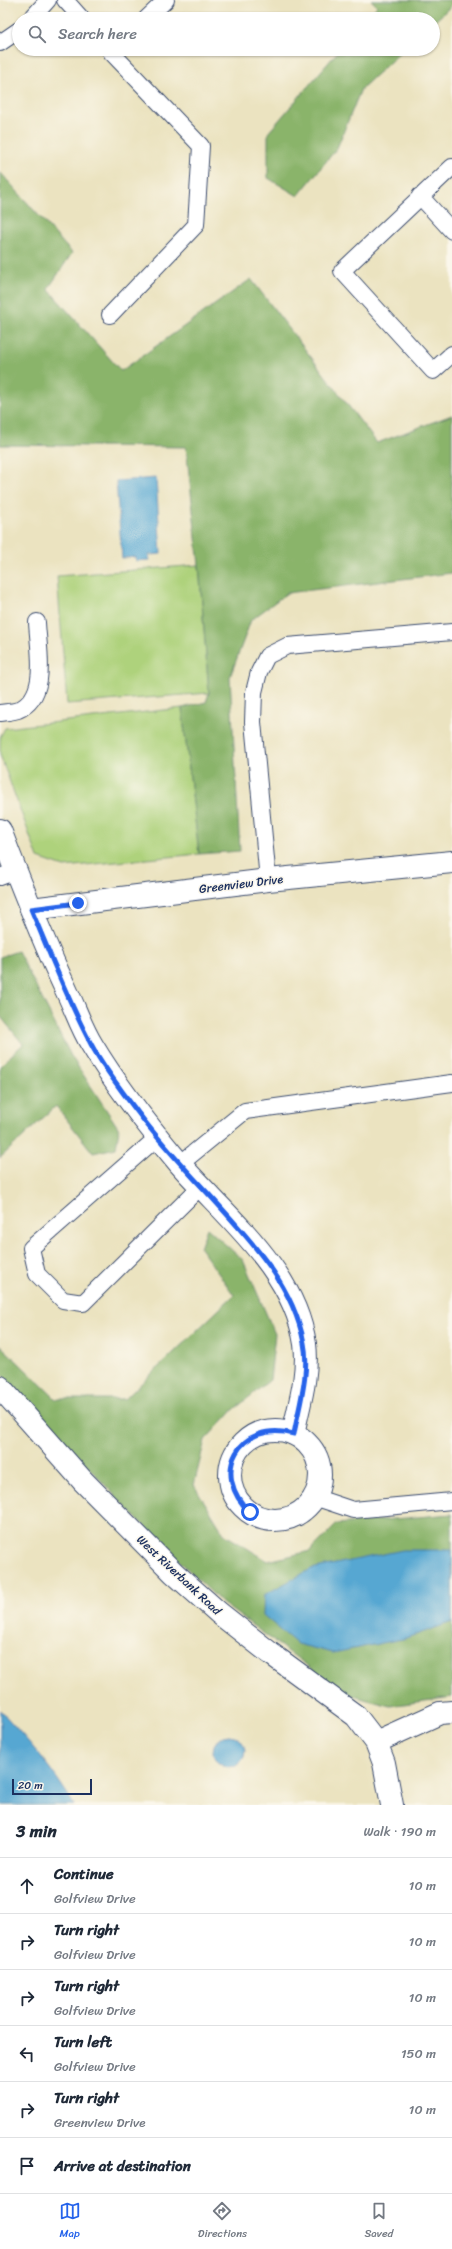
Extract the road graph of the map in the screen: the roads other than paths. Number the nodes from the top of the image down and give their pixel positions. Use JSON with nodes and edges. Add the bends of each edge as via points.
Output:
{"nodes":[{"id":1,"x":48,"y":0,"type":"edge"},
{"id":2,"x":65,"y":0,"type":"edge"},
{"id":3,"x":166,"y":0,"type":"edge"},
{"id":4,"x":37,"y":12,"type":"edge"},
{"id":5,"x":76,"y":12,"type":"edge"},
{"id":6,"x":153,"y":12,"type":"edge"},
{"id":7,"x":12,"y":35,"type":"edge"},
{"id":8,"x":0,"y":43,"type":"edge"},
{"id":9,"x":118,"y":56,"type":"edge"},
{"id":10,"x":452,"y":167,"type":"edge"},
{"id":11,"x":420,"y":196,"type":"junction"},
{"id":12,"x":452,"y":231,"type":"edge"},
{"id":13,"x":110,"y":316,"type":"dead end"},
{"id":14,"x":452,"y":354,"type":"edge"},
{"id":15,"x":37,"y":622,"type":"dead end"},
{"id":16,"x":452,"y":632,"type":"edge"},
{"id":17,"x":0,"y":714,"type":"edge"},
{"id":18,"x":0,"y":830,"type":"edge"},
{"id":19,"x":452,"y":862,"type":"edge"},
{"id":20,"x":8,"y":874,"type":"edge"},
{"id":21,"x":268,"y":880,"type":"junction"},
{"id":22,"x":31,"y":909,"type":"junction"},
{"id":23,"x":452,"y":1083,"type":"edge"},
{"id":24,"x":158,"y":1137,"type":"junction"},
{"id":25,"x":180,"y":1164,"type":"junction"},
{"id":26,"x":201,"y":1186,"type":"junction"},
{"id":27,"x":0,"y":1387,"type":"edge"},
{"id":28,"x":294,"y":1434,"type":"junction"},
{"id":29,"x":314,"y":1497,"type":"junction"},
{"id":30,"x":452,"y":1502,"type":"edge"},
{"id":31,"x":452,"y":1712,"type":"edge"},
{"id":32,"x":376,"y":1742,"type":"junction"},
{"id":33,"x":392,"y":1805,"type":"edge"}],
"edges":[{"from":1,"to":4,"type":"lane"},
{"from":2,"to":5,"type":"lane"},
{"from":3,"to":6,"type":"lane"},
{"from":7,"to":8,"type":"lane"},
{"from":9,"to":13,"type":"lane","via":[[201,146],[196,225]]},
{"from":10,"to":11,"type":"lane"},
{"from":11,"to":12,"type":"lane"},
{"from":11,"to":14,"type":"lane","via":[[342,271],[433,371]]},
{"from":15,"to":17,"type":"lane","via":[[40,681],[36,691],[30,701],[19,710]]},
{"from":16,"to":21,"type":"lane","via":[[287,646],[267,656],[259,672],[254,692],[253,722]]},
{"from":18,"to":20,"type":"street"},
{"from":19,"to":21,"type":"street","name":"Greenview Drive"},
{"from":20,"to":22,"type":"street"},
{"from":21,"to":22,"type":"street","name":"Greenview Drive"},
{"from":22,"to":24,"type":"street","via":[[91,1044]]},
{"from":23,"to":25,"type":"lane","via":[[245,1111]]},
{"from":24,"to":25,"type":"street"},
{"from":24,"to":26,"type":"lane","via":[[31,1248],[37,1274],[63,1300],[83,1303]]},
{"from":25,"to":26,"type":"street"},
{"from":26,"to":28,"type":"street","via":[[266,1260],[283,1286],[296,1314],[305,1344],[304,1375]]},
{"from":27,"to":32,"type":"street","name":"West Riverbank Road","via":[[83,1481],[174,1573],[219,1613],[356,1716]]},
{"from":28,"to":29,"type":"street","via":[[306,1442],[315,1454],[320,1468],[319,1483]]},
{"from":28,"to":29,"type":"street","via":[[279,1430],[264,1431],[246,1442],[232,1460],[232,1489],[239,1502],[250,1512],[263,1518],[278,1520],[292,1517],[305,1509]]},
{"from":29,"to":30,"type":"lane","via":[[353,1510]]},
{"from":31,"to":32,"type":"street","via":[[440,1713]]},
{"from":32,"to":33,"type":"street","name":"West Riverbank Road","via":[[384,1763]]}]}
